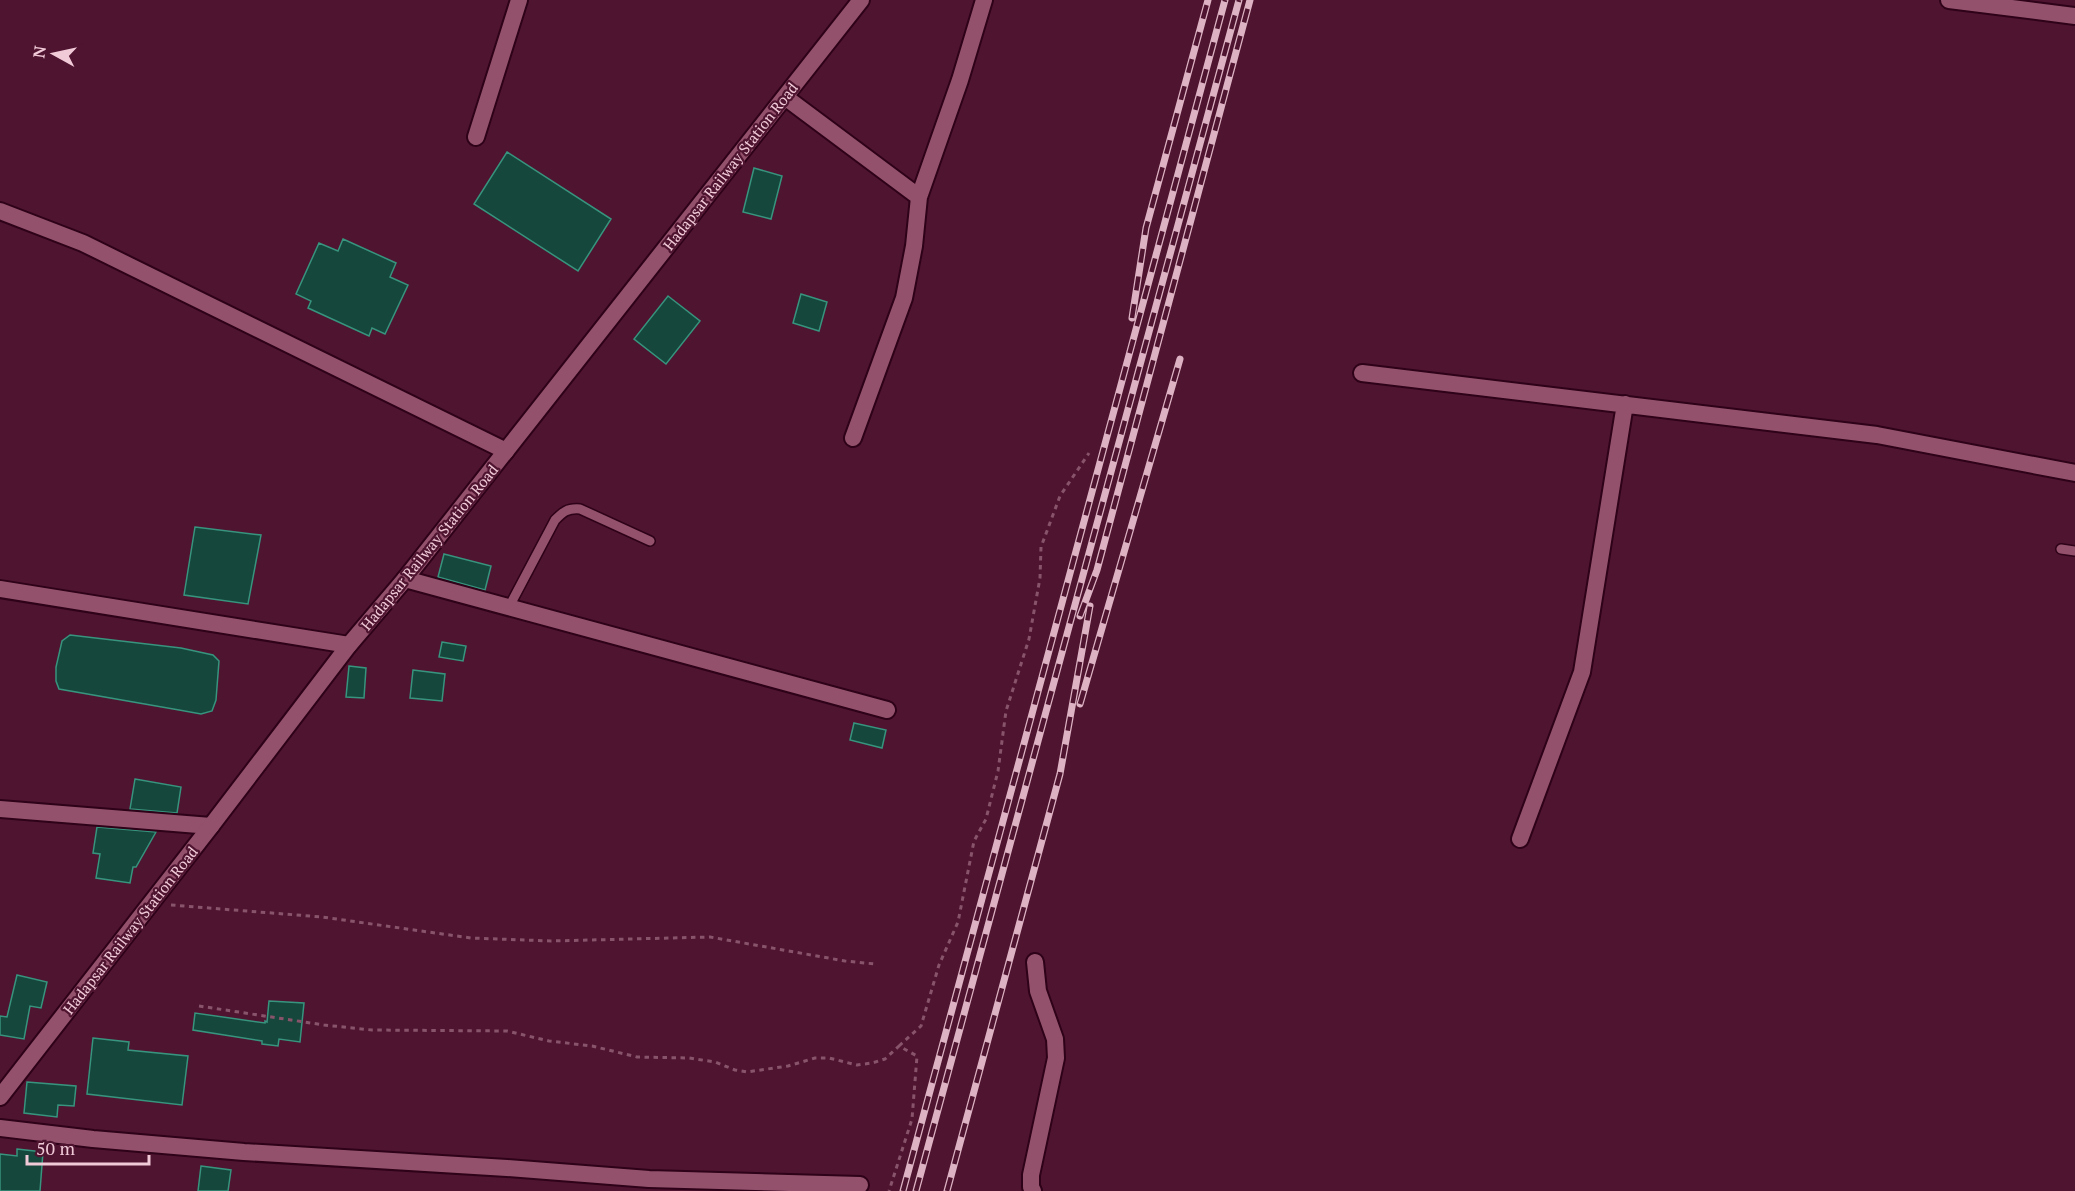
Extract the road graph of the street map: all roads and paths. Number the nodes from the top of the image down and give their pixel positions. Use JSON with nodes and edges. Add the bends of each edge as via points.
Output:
{"nodes":[{"id":1,"x":519,"y":0,"type":"edge"},
{"id":2,"x":861,"y":0,"type":"edge"},
{"id":3,"x":984,"y":0,"type":"edge"},
{"id":4,"x":1949,"y":0,"type":"edge"},
{"id":5,"x":2075,"y":16,"type":"edge"},
{"id":6,"x":784,"y":97,"type":"junction"},
{"id":7,"x":476,"y":137,"type":"dead end"},
{"id":8,"x":919,"y":197,"type":"junction"},
{"id":9,"x":0,"y":211,"type":"edge"},
{"id":10,"x":1362,"y":373,"type":"dead end"},
{"id":11,"x":1624,"y":404,"type":"junction"},
{"id":12,"x":853,"y":438,"type":"dead end"},
{"id":13,"x":506,"y":451,"type":"junction"},
{"id":14,"x":1089,"y":453,"type":"dead end"},
{"id":15,"x":2075,"y":473,"type":"edge"},
{"id":16,"x":650,"y":541,"type":"dead end"},
{"id":17,"x":2061,"y":549,"type":"dead end"},
{"id":18,"x":2075,"y":551,"type":"edge"},
{"id":19,"x":405,"y":579,"type":"junction"},
{"id":20,"x":0,"y":589,"type":"edge"},
{"id":21,"x":509,"y":608,"type":"junction"},
{"id":22,"x":349,"y":645,"type":"junction"},
{"id":23,"x":886,"y":710,"type":"dead end"},
{"id":24,"x":0,"y":809,"type":"edge"},
{"id":25,"x":211,"y":826,"type":"junction"},
{"id":26,"x":1520,"y":839,"type":"dead end"},
{"id":27,"x":151,"y":904,"type":"junction"},
{"id":28,"x":1035,"y":962,"type":"dead end"},
{"id":29,"x":875,"y":964,"type":"dead end"},
{"id":30,"x":199,"y":1006,"type":"dead end"},
{"id":31,"x":899,"y":1046,"type":"junction"},
{"id":32,"x":0,"y":1097,"type":"edge"},
{"id":33,"x":0,"y":1128,"type":"edge"},
{"id":34,"x":860,"y":1185,"type":"dead end"},
{"id":35,"x":889,"y":1191,"type":"edge"},
{"id":36,"x":1032,"y":1191,"type":"edge"}],
"edges":[{"from":1,"to":7,"type":"street"},
{"from":2,"to":6,"type":"street","name":"Hadapsar Railway Station Road"},
{"from":3,"to":8,"type":"street"},
{"from":4,"to":5,"type":"street"},
{"from":6,"to":8,"type":"street"},
{"from":6,"to":13,"type":"street","name":"Hadapsar Railway Station Road"},
{"from":8,"to":12,"type":"street","via":[[904,298]]},
{"from":9,"to":13,"type":"street","via":[[83,243]]},
{"from":10,"to":11,"type":"street"},
{"from":11,"to":15,"type":"street","via":[[1877,435]]},
{"from":11,"to":26,"type":"street","via":[[1582,672]]},
{"from":13,"to":19,"type":"street","name":"Hadapsar Railway Station Road"},
{"from":14,"to":31,"type":"path","via":[[1060,496],[1041,547],[1040,578],[1029,639],[1006,711],[998,771],[986,819],[974,841],[958,922],[939,965],[921,1026]]},
{"from":16,"to":21,"type":"lane","via":[[580,508],[564,511],[555,520]]},
{"from":17,"to":18,"type":"lane"},
{"from":19,"to":21,"type":"street"},
{"from":19,"to":22,"type":"street","name":"Hadapsar Railway Station Road"},
{"from":20,"to":22,"type":"street"},
{"from":21,"to":23,"type":"street"},
{"from":22,"to":25,"type":"street","name":"Hadapsar Railway Station Road"},
{"from":24,"to":25,"type":"street"},
{"from":25,"to":27,"type":"street","name":"Hadapsar Railway Station Road"},
{"from":27,"to":29,"type":"path","via":[[322,917],[471,938],[551,941],[710,937]]},
{"from":27,"to":32,"type":"street","name":"Hadapsar Railway Station Road"},
{"from":28,"to":36,"type":"street","via":[[1038,991],[1055,1039],[1056,1058],[1031,1175]]},
{"from":30,"to":31,"type":"path","via":[[372,1030],[507,1031],[637,1057],[716,1062],[747,1072],[815,1058],[872,1064],[885,1059]]},
{"from":31,"to":35,"type":"path","via":[[917,1056],[912,1119]]},
{"from":33,"to":34,"type":"street","via":[[244,1152],[649,1179]]}]}
